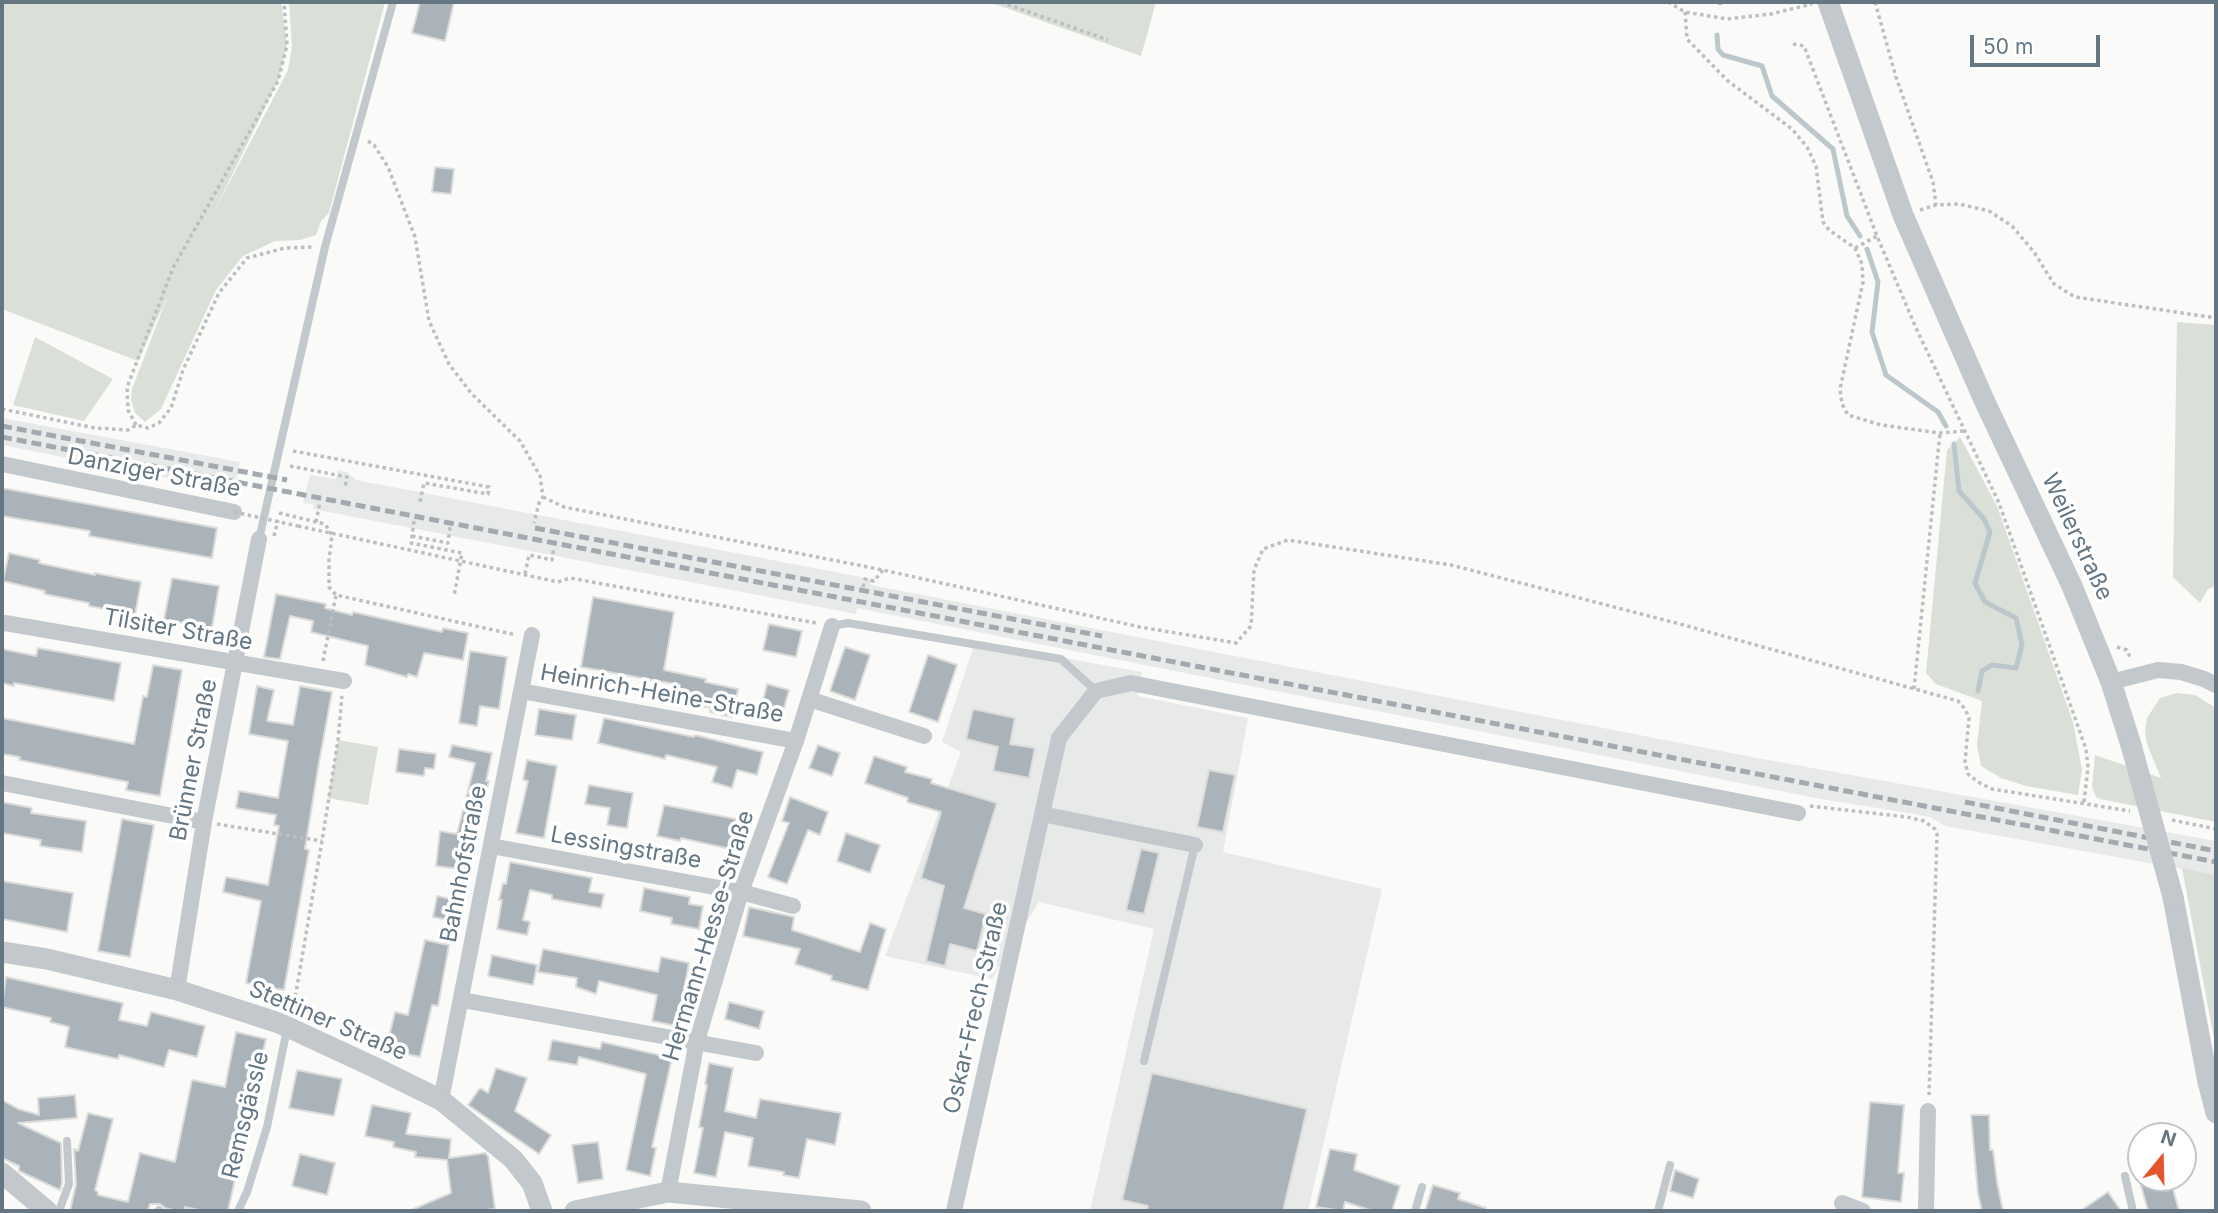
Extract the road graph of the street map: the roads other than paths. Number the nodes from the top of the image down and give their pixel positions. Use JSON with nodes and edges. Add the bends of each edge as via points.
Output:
{"nodes":[{"id":1,"x":393,"y":2,"type":"edge"},
{"id":2,"x":1826,"y":2,"type":"edge"},
{"id":3,"x":2,"y":464,"type":"edge"},
{"id":4,"x":234,"y":512,"type":"road end"},
{"id":5,"x":259,"y":539,"type":"joint"},
{"id":6,"x":5,"y":623,"type":"dead end"},
{"id":7,"x":832,"y":626,"type":"joint"},
{"id":8,"x":532,"y":637,"type":"road end"},
{"id":9,"x":236,"y":663,"type":"junction"},
{"id":10,"x":344,"y":681,"type":"road end"},
{"id":11,"x":2112,"y":682,"type":"junction"},
{"id":12,"x":2216,"y":685,"type":"edge"},
{"id":13,"x":521,"y":691,"type":"junction"},
{"id":14,"x":1096,"y":691,"type":"junction"},
{"id":15,"x":809,"y":699,"type":"junction"},
{"id":16,"x":924,"y":736,"type":"dead end"},
{"id":17,"x":796,"y":741,"type":"junction"},
{"id":18,"x":2,"y":783,"type":"edge"},
{"id":19,"x":1802,"y":810,"type":"road end"},
{"id":20,"x":1042,"y":814,"type":"junction"},
{"id":21,"x":204,"y":822,"type":"junction"},
{"id":22,"x":1195,"y":845,"type":"joint"},
{"id":23,"x":491,"y":846,"type":"junction"},
{"id":24,"x":741,"y":892,"type":"junction"},
{"id":25,"x":793,"y":906,"type":"dead end"},
{"id":26,"x":2,"y":952,"type":"edge"},
{"id":27,"x":177,"y":990,"type":"junction"},
{"id":28,"x":462,"y":1000,"type":"junction"},
{"id":29,"x":284,"y":1025,"type":"junction"},
{"id":30,"x":697,"y":1041,"type":"junction"},
{"id":31,"x":756,"y":1053,"type":"dead end"},
{"id":32,"x":1144,"y":1061,"type":"dead end"},
{"id":33,"x":441,"y":1100,"type":"junction"},
{"id":34,"x":1928,"y":1111,"type":"road end"},
{"id":35,"x":2216,"y":1113,"type":"edge"},
{"id":36,"x":67,"y":1141,"type":"dead end"},
{"id":37,"x":1670,"y":1164,"type":"dead end"},
{"id":38,"x":2,"y":1173,"type":"edge"},
{"id":39,"x":2124,"y":1177,"type":"dead end"},
{"id":40,"x":1422,"y":1187,"type":"dead end"},
{"id":41,"x":668,"y":1192,"type":"junction"},
{"id":42,"x":1842,"y":1203,"type":"dead end"},
{"id":43,"x":741,"y":1205,"type":"edge"},
{"id":44,"x":47,"y":1211,"type":"edge"},
{"id":45,"x":59,"y":1211,"type":"edge"},
{"id":46,"x":238,"y":1211,"type":"edge"},
{"id":47,"x":542,"y":1211,"type":"edge"},
{"id":48,"x":575,"y":1211,"type":"edge"},
{"id":49,"x":861,"y":1211,"type":"edge"},
{"id":50,"x":954,"y":1211,"type":"edge"},
{"id":51,"x":1415,"y":1211,"type":"edge"},
{"id":52,"x":1658,"y":1211,"type":"edge"},
{"id":53,"x":1863,"y":1211,"type":"edge"},
{"id":54,"x":1926,"y":1211,"type":"edge"},
{"id":55,"x":2133,"y":1211,"type":"edge"}],
"edges":[{"from":1,"to":5,"type":"lane","via":[[325,247]]},
{"from":2,"to":11,"type":"street","name":"Weilerstraße","via":[[1903,215]]},
{"from":3,"to":4,"type":"street","name":"Danziger Straße"},
{"from":5,"to":9,"type":"street","name":"Brünner Straße"},
{"from":6,"to":9,"type":"street","name":"Tilsiter Straße"},
{"from":7,"to":14,"type":"lane","via":[[848,623],[1061,659]]},
{"from":7,"to":15,"type":"street","name":"Hermann-Hesse-Straße"},
{"from":8,"to":13,"type":"street","name":"Bahnhofstraße"},
{"from":9,"to":10,"type":"street","name":"Tilsiter Straße"},
{"from":9,"to":21,"type":"street","name":"Brünner Straße"},
{"from":11,"to":12,"type":"street","via":[[2158,670],[2181,672]]},
{"from":11,"to":35,"type":"street","name":"Weilerstraße","bridge":true,"via":[[2173,897]]},
{"from":13,"to":17,"type":"street","name":"Heinrich-Heine-Straße"},
{"from":13,"to":23,"type":"street","name":"Bahnhofstraße"},
{"from":14,"to":19,"type":"street","via":[[1131,683]]},
{"from":14,"to":20,"type":"street","name":"Oskar-Frech-Straße","via":[[1059,738]]},
{"from":15,"to":16,"type":"street"},
{"from":15,"to":17,"type":"street","name":"Hermann-Hesse-Straße"},
{"from":17,"to":24,"type":"street","name":"Hermann-Hesse-Straße"},
{"from":18,"to":21,"type":"street"},
{"from":20,"to":22,"type":"street"},
{"from":20,"to":50,"type":"street","name":"Oskar-Frech-Straße"},
{"from":21,"to":27,"type":"street","name":"Brünner Straße"},
{"from":22,"to":32,"type":"lane"},
{"from":23,"to":24,"type":"street","name":"Lessingstraße"},
{"from":23,"to":28,"type":"street","name":"Bahnhofstraße"},
{"from":24,"to":25,"type":"street","name":"Lessingstraße"},
{"from":24,"to":30,"type":"street","name":"Hermann-Hesse-Straße"},
{"from":26,"to":27,"type":"street","name":"Stettiner Straße","via":[[47,958]]},
{"from":27,"to":29,"type":"street","name":"Stettiner Straße"},
{"from":28,"to":30,"type":"street"},
{"from":28,"to":33,"type":"street","name":"Bahnhofstraße"},
{"from":29,"to":33,"type":"street","name":"Stettiner Straße"},
{"from":29,"to":46,"type":"lane","name":"Remsgässle","via":[[267,1127]]},
{"from":30,"to":31,"type":"street"},
{"from":30,"to":41,"type":"street","name":"Hermann-Hesse-Straße"},
{"from":33,"to":47,"type":"street","name":"Stettiner Straße","via":[[513,1159],[532,1183]]},
{"from":34,"to":54,"type":"street"},
{"from":36,"to":45,"type":"lane","via":[[69,1184]]},
{"from":37,"to":52,"type":"lane"},
{"from":38,"to":44,"type":"street"},
{"from":39,"to":55,"type":"lane"},
{"from":40,"to":51,"type":"lane"},
{"from":41,"to":43,"type":"street"},
{"from":41,"to":48,"type":"street"},
{"from":42,"to":53,"type":"street"},
{"from":43,"to":49,"type":"street"}]}
